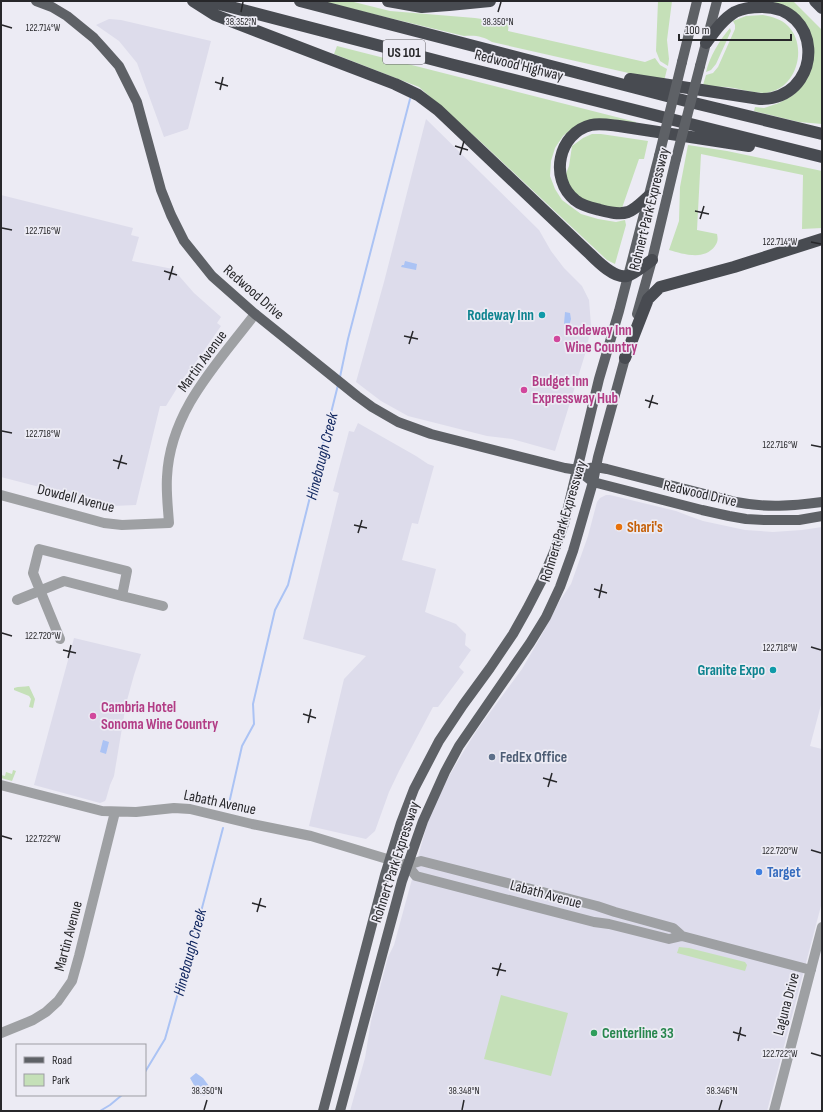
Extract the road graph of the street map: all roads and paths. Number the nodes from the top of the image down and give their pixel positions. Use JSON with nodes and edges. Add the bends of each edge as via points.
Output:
{"nodes":[{"id":1,"x":36,"y":1,"type":"edge"},
{"id":2,"x":193,"y":1,"type":"edge"},
{"id":3,"x":208,"y":1,"type":"edge"},
{"id":4,"x":300,"y":1,"type":"edge"},
{"id":5,"x":388,"y":1,"type":"edge"},
{"id":6,"x":490,"y":1,"type":"edge"},
{"id":7,"x":697,"y":1,"type":"edge"},
{"id":8,"x":717,"y":1,"type":"edge"},
{"id":9,"x":815,"y":1,"type":"edge"},
{"id":10,"x":822,"y":8,"type":"edge"},
{"id":11,"x":706,"y":43,"type":"junction"},
{"id":12,"x":556,"y":67,"type":"junction"},
{"id":13,"x":822,"y":134,"type":"edge"},
{"id":14,"x":821,"y":157,"type":"edge"},
{"id":15,"x":649,"y":196,"type":"junction"},
{"id":16,"x":822,"y":239,"type":"edge"},
{"id":17,"x":652,"y":260,"type":"junction"},
{"id":18,"x":628,"y":276,"type":"junction"},
{"id":19,"x":255,"y":314,"type":"junction"},
{"id":20,"x":625,"y":358,"type":"junction"},
{"id":21,"x":596,"y":467,"type":"junction"},
{"id":22,"x":578,"y":470,"type":"junction"},
{"id":23,"x":593,"y":482,"type":"junction"},
{"id":24,"x":1,"y":495,"type":"edge"},
{"id":25,"x":822,"y":502,"type":"edge"},
{"id":26,"x":822,"y":516,"type":"edge"},
{"id":27,"x":169,"y":523,"type":"joint"},
{"id":28,"x":40,"y":590,"type":"junction"},
{"id":29,"x":122,"y":596,"type":"junction"},
{"id":30,"x":17,"y":600,"type":"dead end"},
{"id":31,"x":163,"y":606,"type":"dead end"},
{"id":32,"x":60,"y":639,"type":"dead end"},
{"id":33,"x":490,"y":668,"type":"junction"},
{"id":34,"x":505,"y":678,"type":"junction"},
{"id":35,"x":1,"y":785,"type":"edge"},
{"id":36,"x":116,"y":812,"type":"junction"},
{"id":37,"x":390,"y":859,"type":"junction"},
{"id":38,"x":407,"y":865,"type":"junction"},
{"id":39,"x":822,"y":928,"type":"edge"},
{"id":40,"x":682,"y":936,"type":"junction"},
{"id":41,"x":811,"y":970,"type":"junction"},
{"id":42,"x":1,"y":1033,"type":"edge"},
{"id":43,"x":323,"y":1111,"type":"edge"},
{"id":44,"x":340,"y":1111,"type":"edge"},
{"id":45,"x":774,"y":1111,"type":"edge"}],
"edges":[{"from":1,"to":19,"type":"main road","name":"Redwood Drive","via":[[67,16],[94,38],[119,66],[137,102],[161,190],[184,241],[212,276]]},
{"from":2,"to":18,"type":"highway","via":[[215,15],[418,95],[438,110],[600,263],[619,276]]},
{"from":3,"to":14,"type":"highway","name":"Redwood Highway","number":"US 101"},
{"from":4,"to":12,"type":"highway","name":"Redwood Highway","number":"US 101"},
{"from":5,"to":6,"type":"highway","via":[[422,7]]},
{"from":7,"to":15,"type":"main road","name":"Rohnert Park Expressway","bridge":true},
{"from":8,"to":11,"type":"main road","name":"Rohnert Park Expressway"},
{"from":9,"to":10,"type":"highway"},
{"from":11,"to":12,"type":"highway","via":[[735,12],[768,7],[777,8],[798,20],[808,40],[810,53],[801,79],[794,87],[772,98],[760,99]]},
{"from":11,"to":17,"type":"main road","name":"Rohnert Park Expressway","bridge":true},
{"from":12,"to":13,"type":"highway","name":"Redwood Highway","number":"US 101"},
{"from":14,"to":15,"type":"highway","via":[[602,124],[583,128],[569,139],[560,158],[559,170],[568,193],[576,201],[586,207],[621,213],[628,212]]},
{"from":15,"to":18,"type":"main road","name":"Rohnert Park Expressway"},
{"from":16,"to":20,"type":"highway","via":[[660,287],[648,299]]},
{"from":17,"to":18,"type":"highway"},
{"from":17,"to":20,"type":"main road","name":"Rohnert Park Expressway"},
{"from":18,"to":22,"type":"main road","name":"Rohnert Park Expressway","via":[[599,379]]},
{"from":19,"to":22,"type":"main road","name":"Redwood Drive","via":[[348,390],[390,418],[431,434]]},
{"from":19,"to":27,"type":"street","name":"Martin Avenue","via":[[188,404],[173,439],[167,478]]},
{"from":20,"to":21,"type":"main road","name":"Rohnert Park Expressway"},
{"from":21,"to":22,"type":"main road","name":"Redwood Drive"},
{"from":21,"to":23,"type":"main road","name":"Rohnert Park Expressway"},
{"from":21,"to":25,"type":"main road","name":"Redwood Drive","via":[[750,505],[786,506]]},
{"from":22,"to":23,"type":"main road","name":"Redwood Drive"},
{"from":22,"to":33,"type":"main road","name":"Rohnert Park Expressway","via":[[564,524],[542,580],[513,634]]},
{"from":23,"to":26,"type":"main road","name":"Redwood Drive","via":[[746,519],[799,520]]},
{"from":23,"to":34,"type":"main road","name":"Rohnert Park Expressway","via":[[560,587],[546,617]]},
{"from":24,"to":27,"type":"street","name":"Dowdell Avenue","via":[[104,523]]},
{"from":28,"to":29,"type":"street","via":[[64,581]]},
{"from":28,"to":29,"type":"street","via":[[33,573],[39,549],[127,571]]},
{"from":28,"to":30,"type":"street"},
{"from":28,"to":32,"type":"street"},
{"from":29,"to":31,"type":"street"},
{"from":33,"to":34,"type":"main road"},
{"from":33,"to":37,"type":"main road","name":"Rohnert Park Expressway","via":[[440,741],[414,789]]},
{"from":34,"to":38,"type":"main road","name":"Rohnert Park Expressway","via":[[459,746],[445,772]]},
{"from":35,"to":36,"type":"street","name":"Labath Avenue","via":[[102,811]]},
{"from":36,"to":37,"type":"street","name":"Labath Avenue","via":[[190,809],[300,834]]},
{"from":36,"to":42,"type":"street","name":"Martin Avenue","via":[[72,981],[58,1001],[46,1012]]},
{"from":37,"to":38,"type":"street","name":"Labath Avenue"},
{"from":37,"to":43,"type":"main road","name":"Rohnert Park Expressway"},
{"from":38,"to":40,"type":"street","name":"Labath Avenue","via":[[420,861],[597,906],[673,928]]},
{"from":38,"to":40,"type":"street","name":"Labath Avenue","via":[[416,876],[590,921],[669,939]]},
{"from":38,"to":44,"type":"main road","name":"Rohnert Park Expressway"},
{"from":39,"to":41,"type":"street","name":"Laguna Drive"},
{"from":40,"to":41,"type":"street","name":"Labath Avenue"},
{"from":41,"to":45,"type":"street","name":"Laguna Drive"}]}
